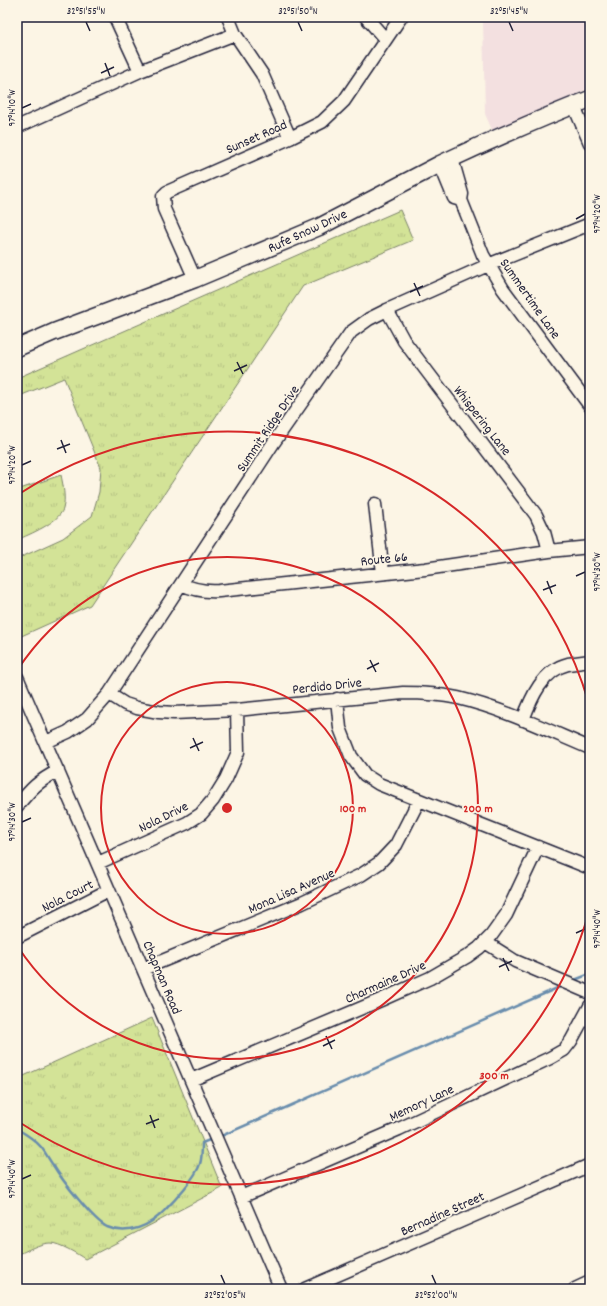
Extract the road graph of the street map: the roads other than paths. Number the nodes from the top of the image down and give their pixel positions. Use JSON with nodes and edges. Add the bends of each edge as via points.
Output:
{"nodes":[{"id":1,"x":115,"y":17,"type":"edge"},
{"id":2,"x":228,"y":17,"type":"edge"},
{"id":3,"x":366,"y":17,"type":"edge"},
{"id":4,"x":401,"y":17,"type":"edge"},
{"id":5,"x":235,"y":34,"type":"junction"},
{"id":6,"x":385,"y":39,"type":"junction"},
{"id":7,"x":140,"y":71,"type":"junction"},
{"id":8,"x":590,"y":100,"type":"edge"},
{"id":9,"x":574,"y":106,"type":"junction"},
{"id":10,"x":17,"y":127,"type":"edge"},
{"id":11,"x":290,"y":138,"type":"junction"},
{"id":12,"x":590,"y":143,"type":"edge"},
{"id":13,"x":446,"y":161,"type":"junction"},
{"id":14,"x":590,"y":224,"type":"edge"},
{"id":15,"x":488,"y":265,"type":"junction"},
{"id":16,"x":194,"y":279,"type":"junction"},
{"id":17,"x":387,"y":310,"type":"junction"},
{"id":18,"x":17,"y":348,"type":"edge"},
{"id":19,"x":590,"y":406,"type":"edge"},
{"id":20,"x":375,"y":504,"type":"dead end"},
{"id":21,"x":590,"y":546,"type":"edge"},
{"id":22,"x":549,"y":551,"type":"junction"},
{"id":23,"x":383,"y":573,"type":"junction"},
{"id":24,"x":181,"y":584,"type":"junction"},
{"id":25,"x":590,"y":661,"type":"edge"},
{"id":26,"x":17,"y":677,"type":"edge"},
{"id":27,"x":108,"y":694,"type":"junction"},
{"id":28,"x":337,"y":699,"type":"junction"},
{"id":29,"x":237,"y":710,"type":"junction"},
{"id":30,"x":523,"y":720,"type":"junction"},
{"id":31,"x":46,"y":742,"type":"junction"},
{"id":32,"x":590,"y":748,"type":"edge"},
{"id":33,"x":58,"y":771,"type":"junction"},
{"id":34,"x":419,"y":800,"type":"junction"},
{"id":35,"x":17,"y":806,"type":"edge"},
{"id":36,"x":538,"y":847,"type":"junction"},
{"id":37,"x":98,"y":863,"type":"junction"},
{"id":38,"x":590,"y":868,"type":"edge"},
{"id":39,"x":109,"y":890,"type":"junction"},
{"id":40,"x":17,"y":937,"type":"edge"},
{"id":41,"x":485,"y":942,"type":"junction"},
{"id":42,"x":143,"y":969,"type":"junction"},
{"id":43,"x":587,"y":991,"type":"edge"},
{"id":44,"x":590,"y":1006,"type":"edge"},
{"id":45,"x":191,"y":1080,"type":"junction"},
{"id":46,"x":590,"y":1165,"type":"edge"},
{"id":47,"x":241,"y":1197,"type":"junction"},
{"id":48,"x":590,"y":1282,"type":"edge"},
{"id":49,"x":281,"y":1289,"type":"edge"},
{"id":50,"x":305,"y":1289,"type":"edge"},
{"id":51,"x":575,"y":1289,"type":"edge"}],
"edges":[{"from":1,"to":7,"type":"street"},
{"from":2,"to":5,"type":"street"},
{"from":3,"to":6,"type":"street"},
{"from":4,"to":6,"type":"street","name":"Sunset Road"},
{"from":5,"to":7,"type":"street"},
{"from":5,"to":11,"type":"street","via":[[262,74]]},
{"from":6,"to":11,"type":"street","name":"Sunset Road","via":[[344,101],[322,122]]},
{"from":7,"to":10,"type":"street"},
{"from":8,"to":9,"type":"main road","name":"Rufe Snow Drive"},
{"from":9,"to":12,"type":"street"},
{"from":9,"to":13,"type":"main road","name":"Rufe Snow Drive","via":[[499,136]]},
{"from":11,"to":16,"type":"street","name":"Sunset Road","via":[[163,196],[164,209]]},
{"from":13,"to":15,"type":"street","name":"Summertime Lane","via":[[462,194],[461,200]]},
{"from":13,"to":16,"type":"main road","name":"Rufe Snow Drive","via":[[319,227]]},
{"from":14,"to":15,"type":"street","name":"Summit Ridge Drive"},
{"from":15,"to":17,"type":"street","name":"Summit Ridge Drive"},
{"from":15,"to":19,"type":"street","name":"Summertime Lane"},
{"from":16,"to":18,"type":"main road","name":"Rufe Snow Drive"},
{"from":17,"to":22,"type":"street","name":"Whispering Lane","via":[[404,341],[536,515]]},
{"from":17,"to":24,"type":"street","name":"Summit Ridge Drive","via":[[351,332],[274,442]]},
{"from":20,"to":23,"type":"street"},
{"from":21,"to":22,"type":"street","name":"Route 66"},
{"from":22,"to":23,"type":"street","name":"Route 66"},
{"from":23,"to":24,"type":"street","name":"Route 66","via":[[205,592]]},
{"from":24,"to":27,"type":"street","name":"Summit Ridge Drive"},
{"from":25,"to":30,"type":"street","via":[[567,664],[548,675],[530,701]]},
{"from":26,"to":31,"type":"street","name":"Chapman Road"},
{"from":27,"to":29,"type":"street","name":"Perdido Drive","via":[[136,708],[159,712]]},
{"from":27,"to":31,"type":"street","name":"Summit Ridge Drive","via":[[87,719],[68,732]]},
{"from":28,"to":29,"type":"street","name":"Perdido Drive"},
{"from":28,"to":30,"type":"street","name":"Perdido Drive","via":[[428,693],[457,698]]},
{"from":28,"to":34,"type":"street","via":[[340,728],[358,767],[379,784]]},
{"from":29,"to":37,"type":"street","name":"Nola Drive","via":[[238,752],[226,779],[201,814],[187,823]]},
{"from":30,"to":32,"type":"street","name":"Perdido Drive"},
{"from":31,"to":33,"type":"street","name":"Chapman Road"},
{"from":33,"to":35,"type":"street","via":[[34,786]]},
{"from":33,"to":37,"type":"street","name":"Chapman Road"},
{"from":34,"to":36,"type":"street"},
{"from":34,"to":42,"type":"street","name":"Mona Lisa Avenue","via":[[396,845],[379,863],[361,875],[302,903]]},
{"from":36,"to":38,"type":"street"},
{"from":36,"to":41,"type":"street","name":"Charmaine Drive","via":[[506,915]]},
{"from":37,"to":39,"type":"street","name":"Chapman Road"},
{"from":39,"to":40,"type":"street","name":"Nola Court"},
{"from":39,"to":42,"type":"street","name":"Chapman Road"},
{"from":41,"to":43,"type":"street","via":[[515,961]]},
{"from":41,"to":45,"type":"street","name":"Charmaine Drive","via":[[468,956],[423,981]]},
{"from":42,"to":45,"type":"street","name":"Chapman Road"},
{"from":44,"to":47,"type":"street","name":"Memory Lane","via":[[571,1041],[564,1050],[550,1058],[399,1129]]},
{"from":45,"to":47,"type":"street","name":"Chapman Road"},
{"from":46,"to":50,"type":"street","name":"Bernadine Street"},
{"from":47,"to":49,"type":"street","name":"Chapman Road"},
{"from":48,"to":51,"type":"street"}]}
